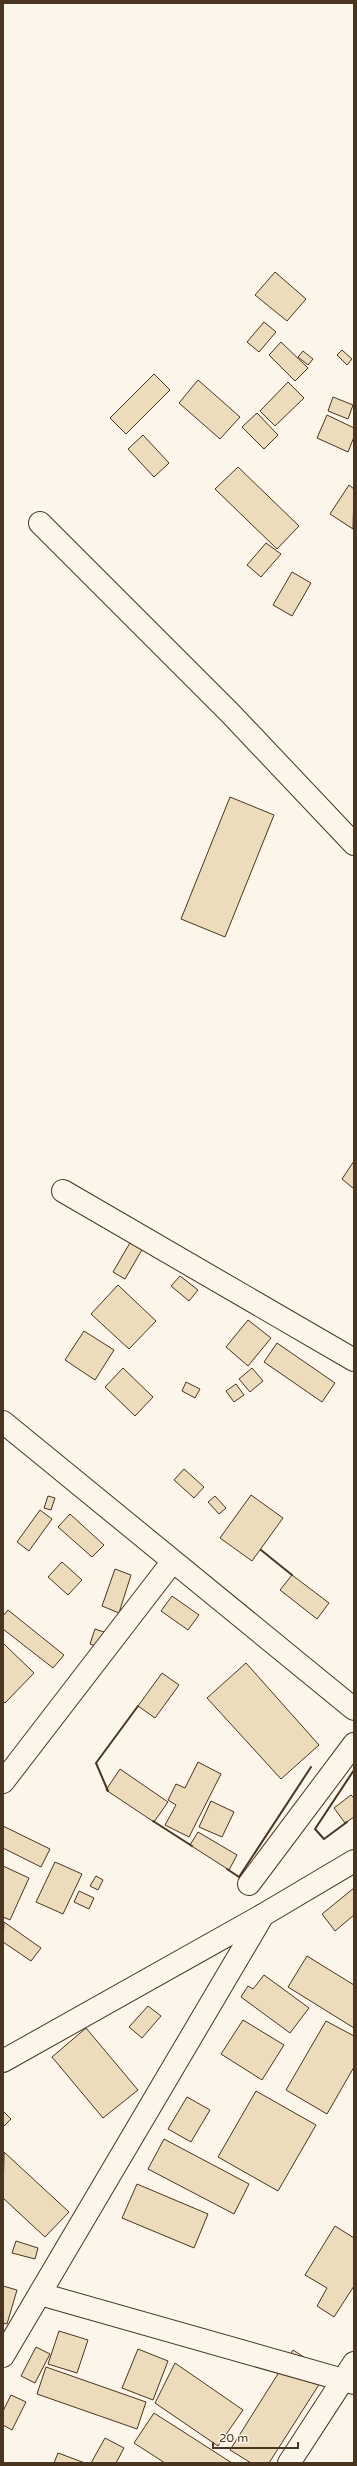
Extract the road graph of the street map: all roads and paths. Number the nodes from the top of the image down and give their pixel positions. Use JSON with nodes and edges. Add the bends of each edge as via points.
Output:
{"nodes":[{"id":1,"x":40,"y":523,"type":"dead end"},
{"id":2,"x":354,"y":844,"type":"edge"},
{"id":3,"x":63,"y":1192,"type":"dead end"},
{"id":4,"x":354,"y":1360,"type":"edge"},
{"id":5,"x":3,"y":1422,"type":"edge"},
{"id":6,"x":173,"y":1561,"type":"junction"},
{"id":7,"x":354,"y":1709,"type":"edge"},
{"id":8,"x":354,"y":1744,"type":"edge"},
{"id":9,"x":3,"y":1782,"type":"edge"},
{"id":10,"x":354,"y":1861,"type":"edge"},
{"id":11,"x":249,"y":1884,"type":"dead end"},
{"id":12,"x":263,"y":1915,"type":"junction"},
{"id":13,"x":3,"y":2061,"type":"edge"},
{"id":14,"x":40,"y":2294,"type":"junction"},
{"id":15,"x":3,"y":2356,"type":"edge"},
{"id":16,"x":351,"y":2375,"type":"edge"},
{"id":17,"x":289,"y":2463,"type":"edge"}],
"edges":[{"from":1,"to":2,"type":"street","via":[[231,714]]},
{"from":3,"to":4,"type":"street"},
{"from":5,"to":6,"type":"street"},
{"from":6,"to":7,"type":"street"},
{"from":6,"to":9,"type":"street"},
{"from":8,"to":11,"type":"street"},
{"from":10,"to":12,"type":"street"},
{"from":12,"to":13,"type":"street"},
{"from":12,"to":14,"type":"street"},
{"from":14,"to":15,"type":"street"},
{"from":14,"to":16,"type":"street"},
{"from":16,"to":17,"type":"street"}]}
